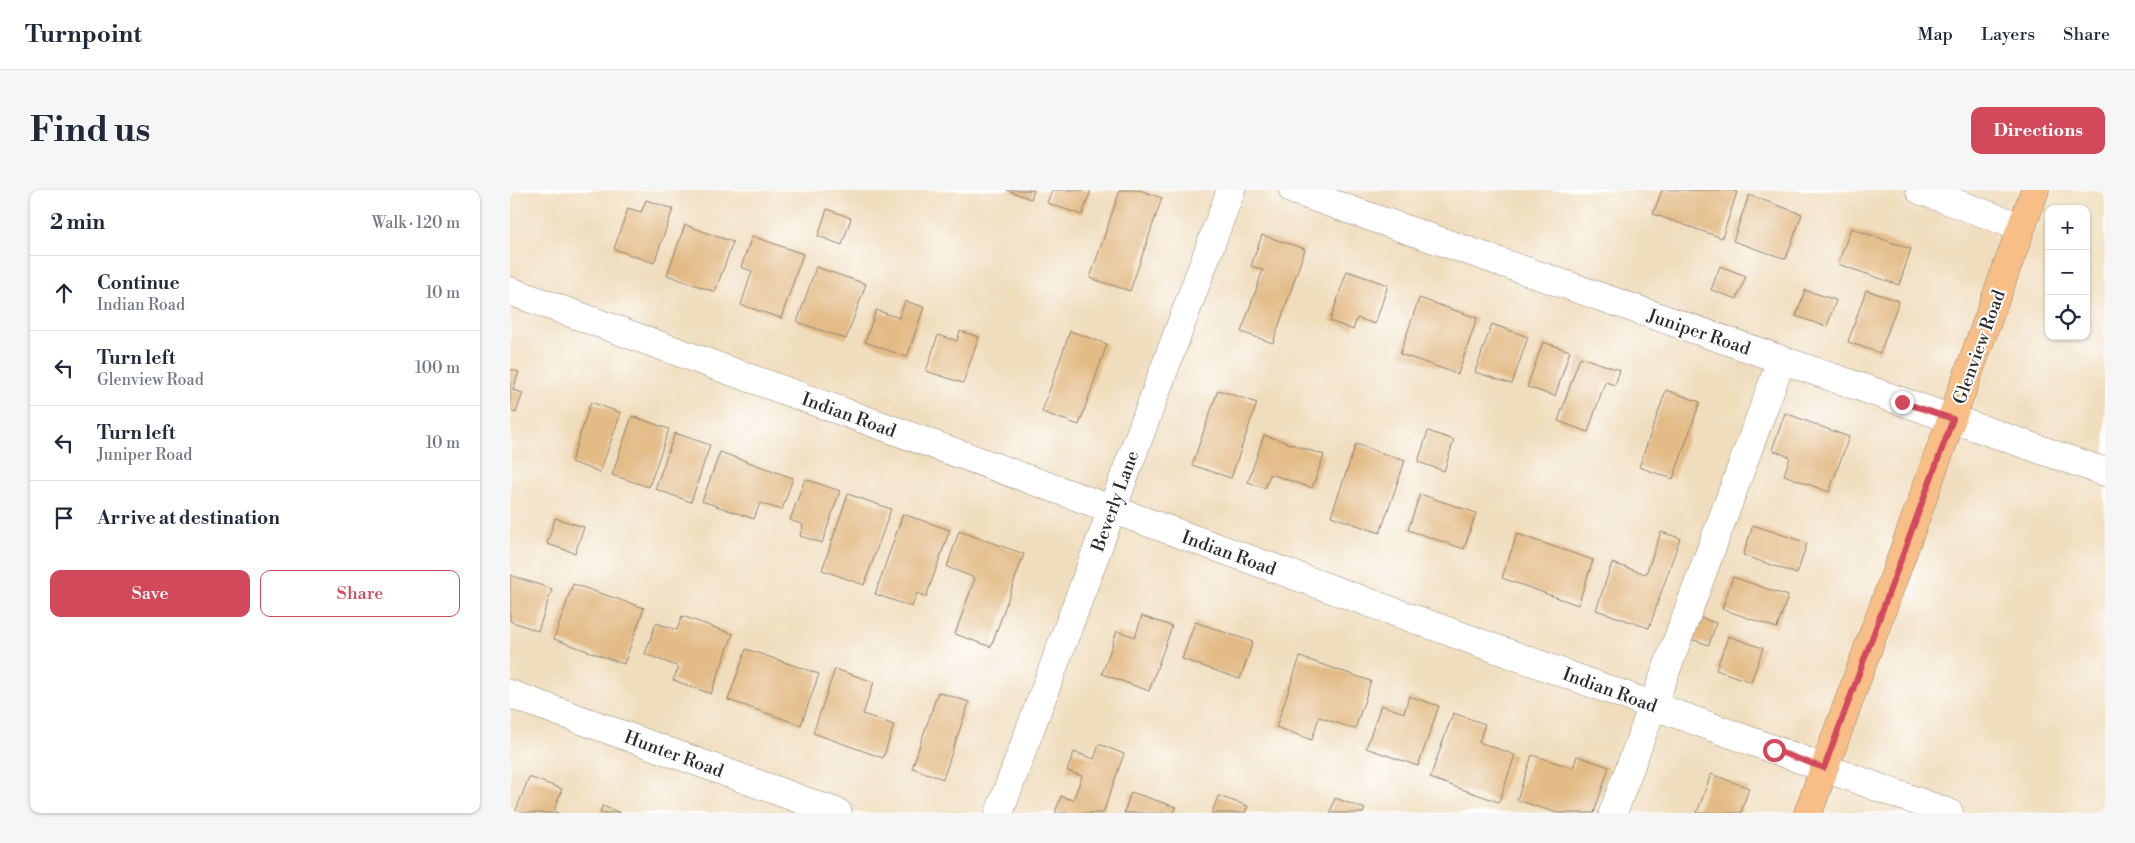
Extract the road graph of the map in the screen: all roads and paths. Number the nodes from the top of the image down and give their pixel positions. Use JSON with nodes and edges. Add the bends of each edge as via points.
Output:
{"nodes":[{"id":1,"x":1231,"y":190,"type":"edge"},
{"id":2,"x":1293,"y":190,"type":"edge"},
{"id":3,"x":1920,"y":190,"type":"edge"},
{"id":4,"x":2035,"y":190,"type":"edge"},
{"id":5,"x":2021,"y":227,"type":"junction"},
{"id":6,"x":510,"y":291,"type":"edge"},
{"id":7,"x":1781,"y":361,"type":"junction"},
{"id":8,"x":1953,"y":419,"type":"junction"},
{"id":9,"x":2105,"y":472,"type":"edge"},
{"id":10,"x":1112,"y":511,"type":"junction"},
{"id":11,"x":510,"y":694,"type":"edge"},
{"id":12,"x":1652,"y":705,"type":"junction"},
{"id":13,"x":1824,"y":768,"type":"junction"},
{"id":14,"x":838,"y":813,"type":"edge"},
{"id":15,"x":999,"y":813,"type":"edge"},
{"id":16,"x":1613,"y":813,"type":"edge"},
{"id":17,"x":1808,"y":813,"type":"edge"},
{"id":18,"x":1949,"y":813,"type":"edge"}],
"edges":[{"from":1,"to":10,"type":"street","name":"Beverly Lane"},
{"from":2,"to":7,"type":"street","name":"Juniper Road"},
{"from":3,"to":5,"type":"street"},
{"from":4,"to":5,"type":"main road","name":"Glenview Road"},
{"from":5,"to":8,"type":"main road","name":"Glenview Road"},
{"from":6,"to":10,"type":"street","name":"Indian Road"},
{"from":7,"to":8,"type":"street","name":"Juniper Road"},
{"from":7,"to":12,"type":"street"},
{"from":8,"to":9,"type":"street","name":"Juniper Road"},
{"from":8,"to":13,"type":"main road","name":"Glenview Road"},
{"from":10,"to":12,"type":"street","name":"Indian Road"},
{"from":10,"to":15,"type":"street","name":"Beverly Lane"},
{"from":11,"to":14,"type":"street","name":"Hunter Road"},
{"from":12,"to":13,"type":"street","name":"Indian Road"},
{"from":12,"to":16,"type":"street"},
{"from":13,"to":17,"type":"main road","name":"Glenview Road"},
{"from":13,"to":18,"type":"street","name":"Indian Road"}]}
